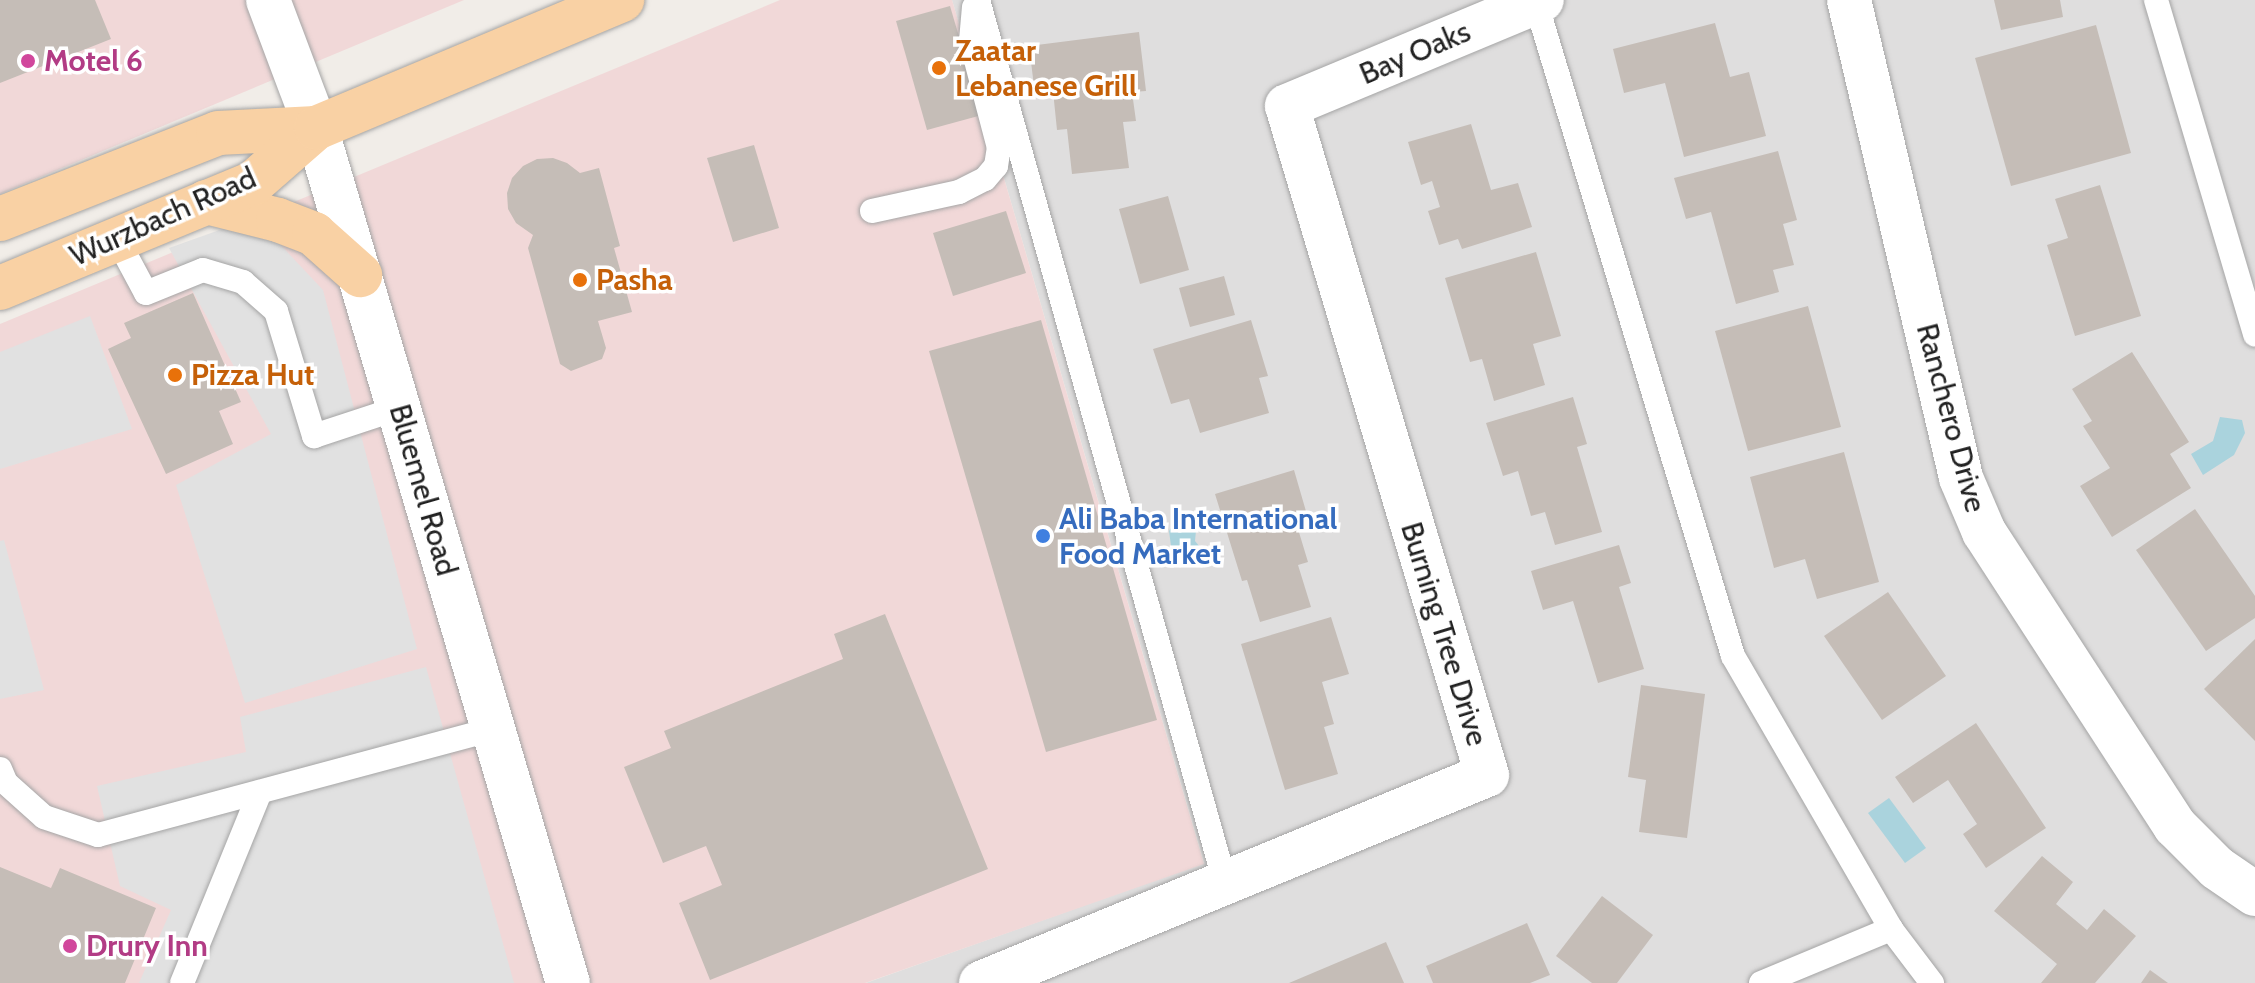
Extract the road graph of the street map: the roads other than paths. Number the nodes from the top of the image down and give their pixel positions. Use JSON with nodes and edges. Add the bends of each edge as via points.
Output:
{"nodes":[{"id":1,"x":268,"y":0,"type":"edge"},
{"id":2,"x":622,"y":0,"type":"edge"},
{"id":3,"x":976,"y":0,"type":"edge"},
{"id":4,"x":1849,"y":0,"type":"edge"},
{"id":5,"x":2156,"y":0,"type":"edge"},
{"id":6,"x":1539,"y":1,"type":"edge"},
{"id":7,"x":1287,"y":106,"type":"joint"},
{"id":8,"x":316,"y":128,"type":"junction"},
{"id":9,"x":206,"y":202,"type":"junction"},
{"id":10,"x":872,"y":211,"type":"dead end"},
{"id":11,"x":0,"y":219,"type":"edge"},
{"id":12,"x":117,"y":239,"type":"junction"},
{"id":13,"x":2244,"y":257,"type":"edge"},
{"id":14,"x":360,"y":275,"type":"junction"},
{"id":15,"x":0,"y":288,"type":"edge"},
{"id":16,"x":2255,"y":335,"type":"edge"},
{"id":17,"x":399,"y":408,"type":"junction"},
{"id":18,"x":493,"y":729,"type":"junction"},
{"id":19,"x":0,"y":769,"type":"edge"},
{"id":20,"x":260,"y":792,"type":"junction"},
{"id":21,"x":1225,"y":883,"type":"junction"},
{"id":22,"x":2255,"y":894,"type":"edge"},
{"id":23,"x":1891,"y":929,"type":"junction"},
{"id":24,"x":182,"y":983,"type":"edge"},
{"id":25,"x":568,"y":983,"type":"edge"},
{"id":26,"x":981,"y":983,"type":"edge"},
{"id":27,"x":1761,"y":983,"type":"edge"},
{"id":28,"x":1932,"y":983,"type":"edge"}],
"edges":[{"from":1,"to":8,"type":"street","name":"Bluemel Road"},
{"from":2,"to":8,"type":"main road","name":"Wurzbach Road"},
{"from":3,"to":10,"type":"lane","via":[[971,41],[999,148],[996,166],[985,179],[959,192]]},
{"from":3,"to":21,"type":"lane"},
{"from":4,"to":22,"type":"street","name":"Ranchero Drive","via":[[1961,478],[1984,532],[2175,826],[2217,868]]},
{"from":5,"to":13,"type":"lane"},
{"from":6,"to":7,"type":"street","name":"Bay Oaks"},
{"from":6,"to":23,"type":"lane","via":[[1733,656]]},
{"from":7,"to":21,"type":"street","name":"Burning Tree Drive","via":[[1487,775]]},
{"from":8,"to":9,"type":"main road","name":"Wurzbach Road","via":[[253,183]]},
{"from":8,"to":11,"type":"main road","name":"Wurzbach Road","via":[[218,133]]},
{"from":8,"to":14,"type":"street","name":"Bluemel Road"},
{"from":9,"to":12,"type":"main road","name":"Wurzbach Road"},
{"from":9,"to":14,"type":"main road","via":[[314,234]]},
{"from":12,"to":15,"type":"main road","name":"Wurzbach Road"},
{"from":12,"to":17,"type":"lane","via":[[146,293],[203,270],[243,282],[276,311],[314,436]]},
{"from":13,"to":16,"type":"lane"},
{"from":14,"to":17,"type":"street","name":"Bluemel Road"},
{"from":17,"to":18,"type":"street","name":"Bluemel Road"},
{"from":18,"to":20,"type":"lane"},
{"from":18,"to":25,"type":"street","name":"Bluemel Road"},
{"from":19,"to":20,"type":"lane","via":[[6,783],[44,817],[98,835]]},
{"from":20,"to":24,"type":"lane"},
{"from":21,"to":26,"type":"street","name":"Burning Tree Drive"},
{"from":23,"to":27,"type":"lane"},
{"from":23,"to":28,"type":"lane"}]}
